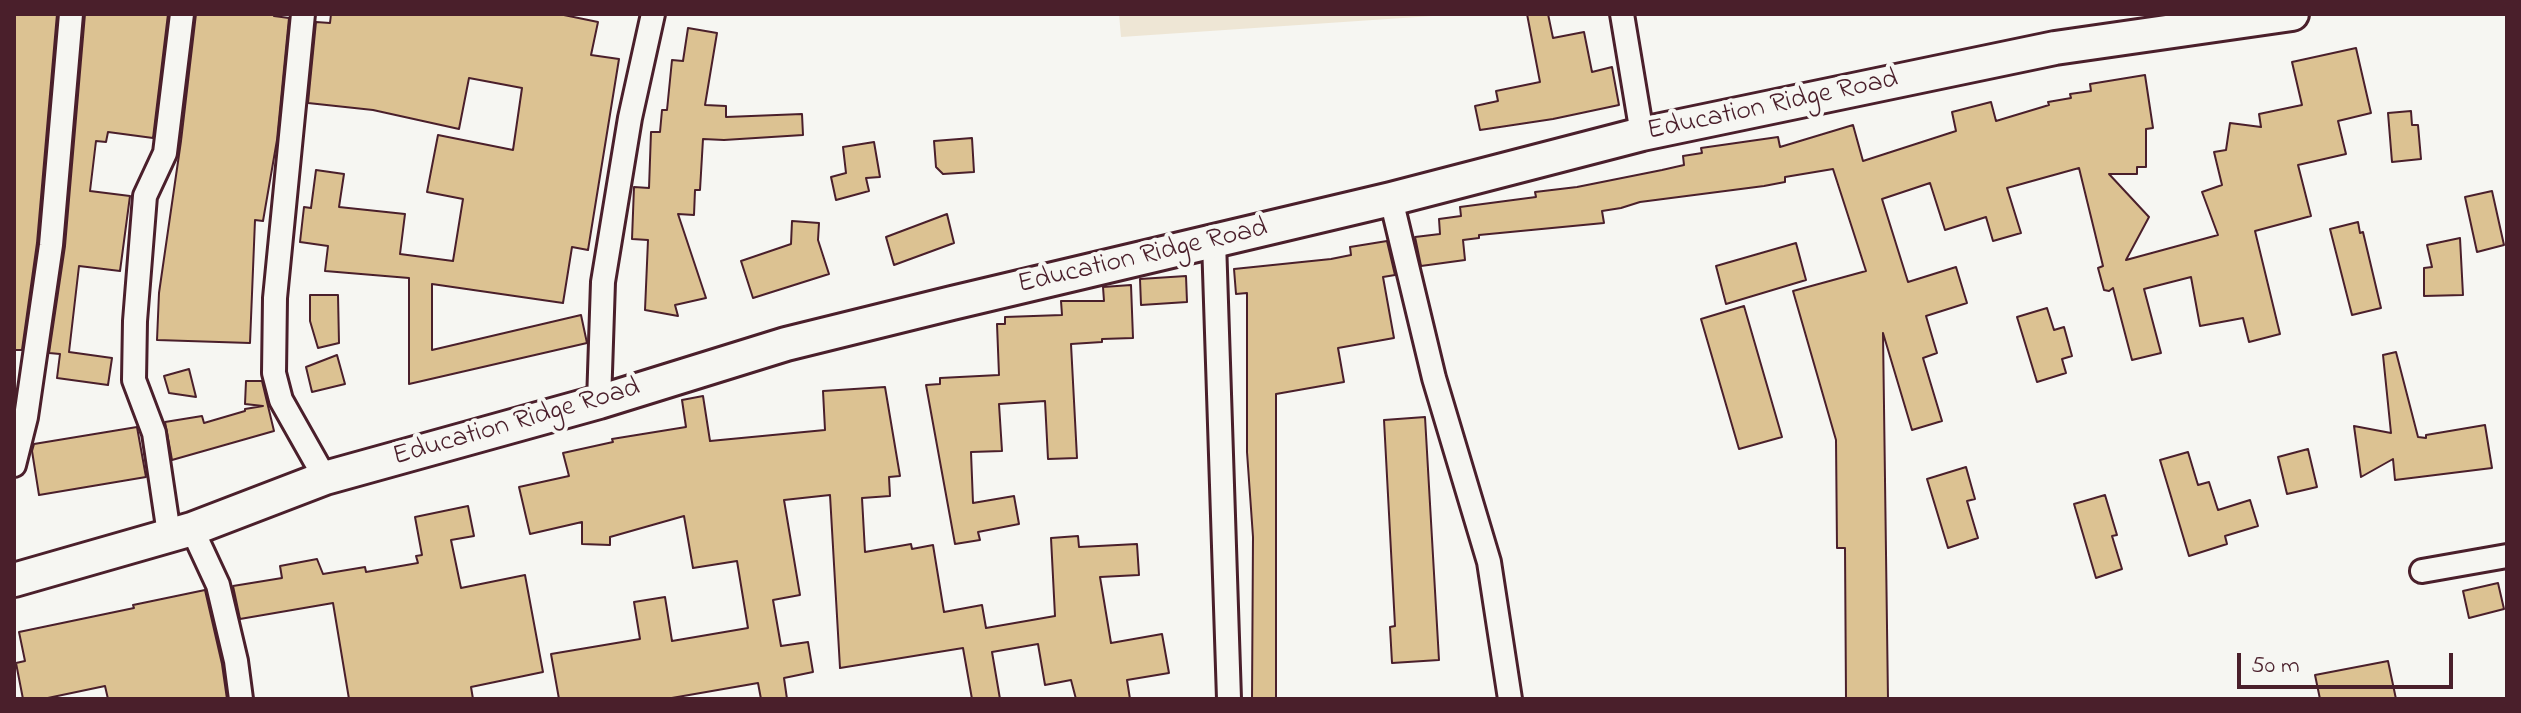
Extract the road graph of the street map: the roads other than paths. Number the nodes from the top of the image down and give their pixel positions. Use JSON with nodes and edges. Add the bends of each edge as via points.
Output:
{"nodes":[{"id":1,"x":71,"y":14,"type":"edge"},
{"id":2,"x":182,"y":14,"type":"edge"},
{"id":3,"x":303,"y":14,"type":"edge"},
{"id":4,"x":653,"y":14,"type":"edge"},
{"id":5,"x":1622,"y":14,"type":"edge"},
{"id":6,"x":2292,"y":14,"type":"edge"},
{"id":7,"x":1642,"y":134,"type":"junction"},
{"id":8,"x":1391,"y":199,"type":"junction"},
{"id":9,"x":1214,"y":241,"type":"junction"},
{"id":10,"x":599,"y":402,"type":"junction"},
{"id":11,"x":14,"y":465,"type":"edge"},
{"id":12,"x":325,"y":478,"type":"junction"},
{"id":13,"x":180,"y":532,"type":"junction"},
{"id":14,"x":2507,"y":556,"type":"edge"},
{"id":15,"x":2422,"y":571,"type":"dead end"},
{"id":16,"x":14,"y":580,"type":"edge"},
{"id":17,"x":241,"y":699,"type":"edge"},
{"id":18,"x":1229,"y":699,"type":"edge"},
{"id":19,"x":1510,"y":699,"type":"edge"}],
"edges":[{"from":1,"to":11,"type":"street","via":[[51,245]]},
{"from":2,"to":13,"type":"street","via":[[165,153],[145,196],[134,336],[134,380]]},
{"from":3,"to":12,"type":"street","via":[[275,298],[274,373],[281,400]]},
{"from":4,"to":10,"type":"street","via":[[603,282]]},
{"from":5,"to":7,"type":"street"},
{"from":6,"to":7,"type":"main road","name":"Education Ridge Road","via":[[2055,48]]},
{"from":7,"to":8,"type":"main road","name":"Education Ridge Road"},
{"from":8,"to":9,"type":"main road","name":"Education Ridge Road"},
{"from":8,"to":19,"type":"street","via":[[1434,378],[1489,562]]},
{"from":9,"to":10,"type":"main road","name":"Education Ridge Road","via":[[786,344]]},
{"from":9,"to":18,"type":"street"},
{"from":10,"to":12,"type":"main road","name":"Education Ridge Road"},
{"from":12,"to":13,"type":"main road","name":"Education Ridge Road"},
{"from":13,"to":16,"type":"main road","name":"Education Ridge Road"},
{"from":13,"to":17,"type":"street","via":[[218,585]]},
{"from":14,"to":15,"type":"street"}]}
